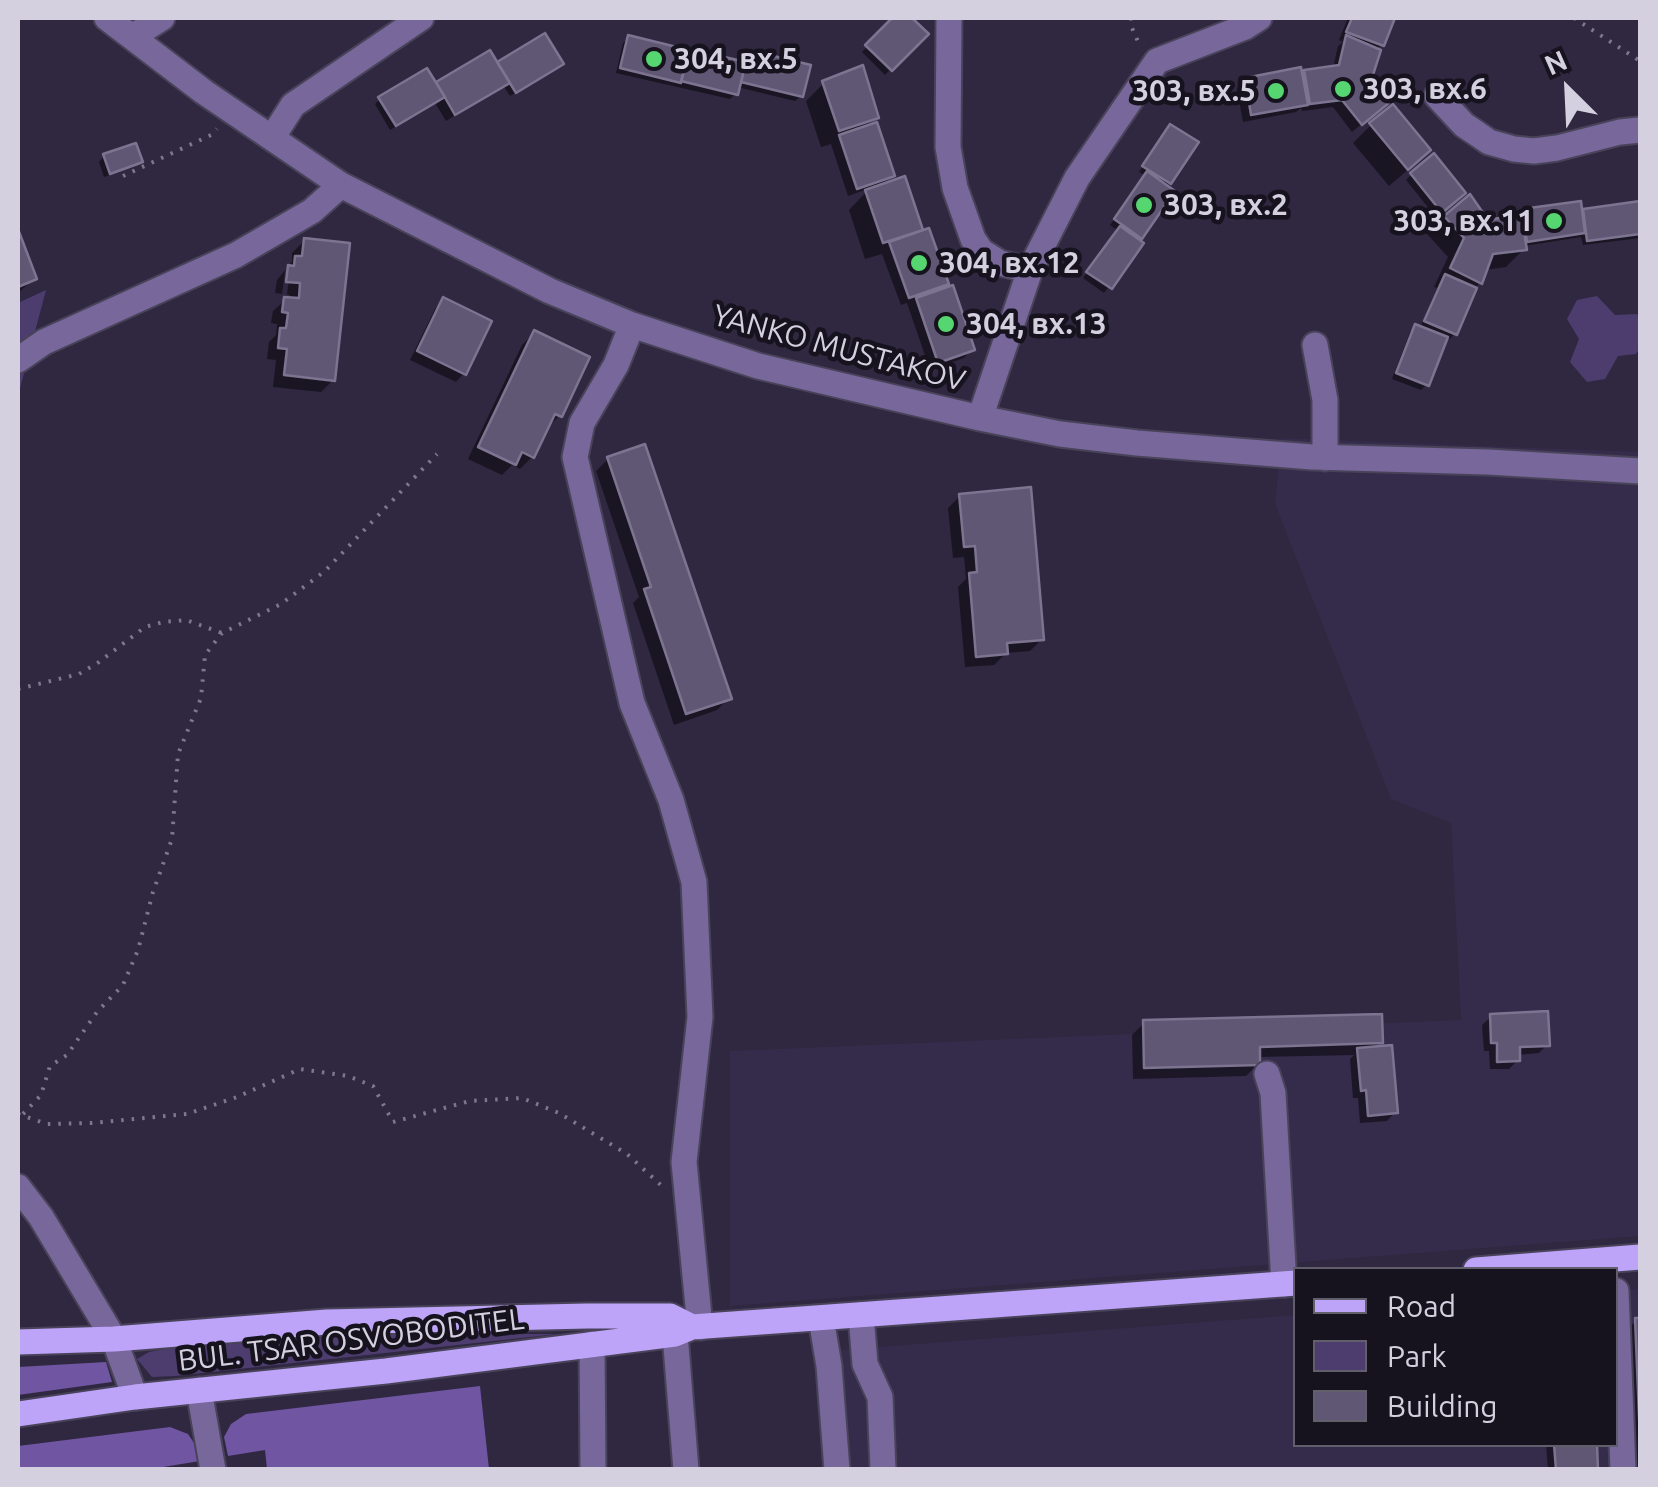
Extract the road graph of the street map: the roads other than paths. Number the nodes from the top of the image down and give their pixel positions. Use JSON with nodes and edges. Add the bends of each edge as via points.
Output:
{"nodes":[{"id":1,"x":107,"y":18,"type":"edge"},
{"id":2,"x":162,"y":18,"type":"edge"},
{"id":3,"x":422,"y":18,"type":"edge"},
{"id":4,"x":948,"y":18,"type":"edge"},
{"id":5,"x":1259,"y":18,"type":"edge"},
{"id":6,"x":132,"y":37,"type":"junction"},
{"id":7,"x":1437,"y":96,"type":"dead end"},
{"id":8,"x":1640,"y":130,"type":"edge"},
{"id":9,"x":272,"y":138,"type":"junction"},
{"id":10,"x":341,"y":184,"type":"junction"},
{"id":11,"x":1030,"y":270,"type":"junction"},
{"id":12,"x":632,"y":325,"type":"junction"},
{"id":13,"x":1315,"y":344,"type":"dead end"},
{"id":14,"x":18,"y":360,"type":"edge"},
{"id":15,"x":980,"y":418,"type":"junction"},
{"id":16,"x":1325,"y":458,"type":"junction"},
{"id":17,"x":1640,"y":472,"type":"edge"},
{"id":18,"x":1267,"y":1074,"type":"dead end"},
{"id":19,"x":18,"y":1187,"type":"edge"},
{"id":20,"x":1640,"y":1257,"type":"edge"},
{"id":21,"x":1614,"y":1264,"type":"edge"},
{"id":22,"x":1545,"y":1267,"type":"edge"},
{"id":23,"x":1290,"y":1284,"type":"edge"},
{"id":24,"x":861,"y":1315,"type":"junction"},
{"id":25,"x":821,"y":1318,"type":"junction"},
{"id":26,"x":689,"y":1329,"type":"junction"},
{"id":27,"x":114,"y":1338,"type":"junction"},
{"id":28,"x":18,"y":1342,"type":"edge"},
{"id":29,"x":1618,"y":1342,"type":"edge"},
{"id":30,"x":592,"y":1344,"type":"junction"},
{"id":31,"x":199,"y":1390,"type":"junction"},
{"id":32,"x":135,"y":1396,"type":"junction"},
{"id":33,"x":18,"y":1414,"type":"edge"},
{"id":34,"x":213,"y":1470,"type":"edge"},
{"id":35,"x":594,"y":1470,"type":"edge"},
{"id":36,"x":686,"y":1470,"type":"edge"},
{"id":37,"x":837,"y":1470,"type":"edge"},
{"id":38,"x":883,"y":1470,"type":"edge"},
{"id":39,"x":1623,"y":1470,"type":"edge"}],
"edges":[{"from":1,"to":6,"type":"street","name":"YANKO MUSTAKOV"},
{"from":2,"to":6,"type":"street"},
{"from":3,"to":9,"type":"street","via":[[293,106]]},
{"from":4,"to":11,"type":"street","via":[[948,147],[955,188],[981,250]]},
{"from":5,"to":11,"type":"street","via":[[1157,61],[1077,178]]},
{"from":6,"to":9,"type":"street","name":"YANKO MUSTAKOV"},
{"from":7,"to":8,"type":"street","via":[[1464,125],[1514,149],[1557,148]]},
{"from":9,"to":10,"type":"street","name":"YANKO MUSTAKOV"},
{"from":10,"to":12,"type":"street","name":"YANKO MUSTAKOV"},
{"from":10,"to":14,"type":"street","via":[[312,211],[236,255]]},
{"from":11,"to":15,"type":"street"},
{"from":12,"to":15,"type":"street","name":"YANKO MUSTAKOV","via":[[758,366]]},
{"from":12,"to":26,"type":"street","via":[[582,423],[574,457],[632,702],[694,882],[700,1017],[684,1162]]},
{"from":13,"to":16,"type":"street"},
{"from":15,"to":16,"type":"street","name":"YANKO MUSTAKOV","via":[[1060,434]]},
{"from":16,"to":17,"type":"street","name":"YANKO MUSTAKOV"},
{"from":18,"to":23,"type":"street"},
{"from":19,"to":27,"type":"street"},
{"from":20,"to":21,"type":"main road"},
{"from":21,"to":22,"type":"main road"},
{"from":23,"to":24,"type":"main road","name":"BUL. TSAR OSVOBODITEL"},
{"from":24,"to":25,"type":"main road","name":"BUL. TSAR OSVOBODITEL"},
{"from":24,"to":38,"type":"street","via":[[865,1364],[880,1397]]},
{"from":25,"to":26,"type":"main road","name":"BUL. TSAR OSVOBODITEL"},
{"from":25,"to":37,"type":"street"},
{"from":26,"to":27,"type":"main road","name":"BUL. TSAR OSVOBODITEL","via":[[670,1316],[587,1316],[327,1322]]},
{"from":26,"to":30,"type":"main road","name":"BUL. TSAR OSVOBODITEL"},
{"from":26,"to":36,"type":"street"},
{"from":27,"to":28,"type":"main road","name":"BUL. TSAR OSVOBODITEL"},
{"from":27,"to":32,"type":"street"},
{"from":29,"to":39,"type":"street"},
{"from":30,"to":31,"type":"main road","name":"BUL. TSAR OSVOBODITEL"},
{"from":30,"to":35,"type":"street"},
{"from":31,"to":32,"type":"main road","name":"BUL. TSAR OSVOBODITEL"},
{"from":31,"to":34,"type":"street"},
{"from":32,"to":33,"type":"main road","name":"BUL. TSAR OSVOBODITEL"}]}
